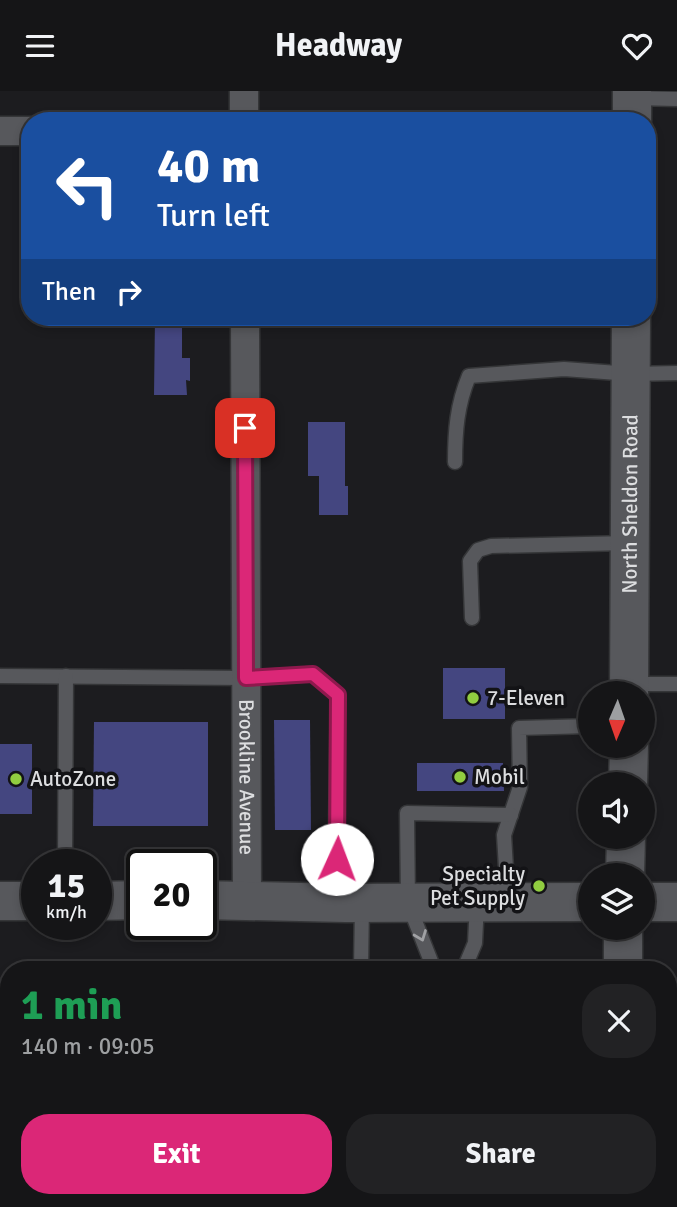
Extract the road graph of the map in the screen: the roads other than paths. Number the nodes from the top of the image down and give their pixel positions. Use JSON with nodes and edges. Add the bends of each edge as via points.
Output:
{"nodes":[{"id":1,"x":244,"y":91,"type":"edge"},
{"id":2,"x":677,"y":99,"type":"edge"},
{"id":3,"x":632,"y":103,"type":"edge"},
{"id":4,"x":244,"y":112,"type":"edge"},
{"id":5,"x":0,"y":131,"type":"edge"},
{"id":6,"x":21,"y":131,"type":"edge"},
{"id":7,"x":244,"y":326,"type":"edge"},
{"id":8,"x":631,"y":326,"type":"edge"},
{"id":9,"x":631,"y":373,"type":"junction"},
{"id":10,"x":677,"y":373,"type":"edge"},
{"id":11,"x":455,"y":462,"type":"dead end"},
{"id":12,"x":630,"y":543,"type":"junction"},
{"id":13,"x":472,"y":618,"type":"dead end"},
{"id":14,"x":0,"y":676,"type":"edge"},
{"id":15,"x":66,"y":676,"type":"junction"},
{"id":16,"x":246,"y":678,"type":"junction"},
{"id":17,"x":629,"y":681,"type":"edge"},
{"id":18,"x":677,"y":684,"type":"edge"},
{"id":19,"x":655,"y":686,"type":"edge"},
{"id":20,"x":578,"y":726,"type":"edge"},
{"id":21,"x":511,"y":815,"type":"junction"},
{"id":22,"x":65,"y":849,"type":"edge"},
{"id":23,"x":217,"y":900,"type":"edge"},
{"id":24,"x":0,"y":901,"type":"edge"},
{"id":25,"x":21,"y":901,"type":"edge"},
{"id":26,"x":255,"y":901,"type":"junction"},
{"id":27,"x":578,"y":902,"type":"edge"},
{"id":28,"x":655,"y":902,"type":"edge"},
{"id":29,"x":677,"y":902,"type":"edge"},
{"id":30,"x":348,"y":903,"type":"junction"},
{"id":31,"x":408,"y":903,"type":"junction"},
{"id":32,"x":493,"y":903,"type":"junction"},
{"id":33,"x":623,"y":940,"type":"edge"},
{"id":34,"x":359,"y":961,"type":"edge"},
{"id":35,"x":431,"y":961,"type":"edge"},
{"id":36,"x":467,"y":961,"type":"edge"},
{"id":37,"x":623,"y":961,"type":"edge"}],
"edges":[{"from":1,"to":4,"type":"street"},
{"from":2,"to":3,"type":"lane"},
{"from":5,"to":6,"type":"street"},
{"from":7,"to":16,"type":"street","name":"Brookline Avenue"},
{"from":8,"to":9,"type":"main road","name":"North Sheldon Road"},
{"from":9,"to":10,"type":"lane"},
{"from":9,"to":11,"type":"lane","via":[[564,369],[469,376],[459,400]]},
{"from":9,"to":12,"type":"main road","name":"North Sheldon Road"},
{"from":12,"to":13,"type":"lane","via":[[502,545],[478,550],[470,561]]},
{"from":12,"to":17,"type":"main road","name":"North Sheldon Road"},
{"from":14,"to":15,"type":"lane"},
{"from":15,"to":16,"type":"lane"},
{"from":15,"to":22,"type":"lane"},
{"from":16,"to":26,"type":"street","name":"Brookline Avenue"},
{"from":16,"to":30,"type":"lane","via":[[313,674],[338,695]]},
{"from":18,"to":19,"type":"lane"},
{"from":20,"to":21,"type":"lane","via":[[519,727],[520,787]]},
{"from":21,"to":31,"type":"lane","via":[[407,813]]},
{"from":21,"to":32,"type":"lane"},
{"from":23,"to":26,"type":"main road"},
{"from":24,"to":25,"type":"main road"},
{"from":26,"to":30,"type":"main road"},
{"from":27,"to":32,"type":"main road"},
{"from":28,"to":29,"type":"main road"},
{"from":30,"to":31,"type":"main road"},
{"from":30,"to":34,"type":"lane"},
{"from":31,"to":32,"type":"main road"},
{"from":31,"to":35,"type":"lane","one_way":true},
{"from":32,"to":36,"type":"lane"},
{"from":33,"to":37,"type":"main road"}]}
